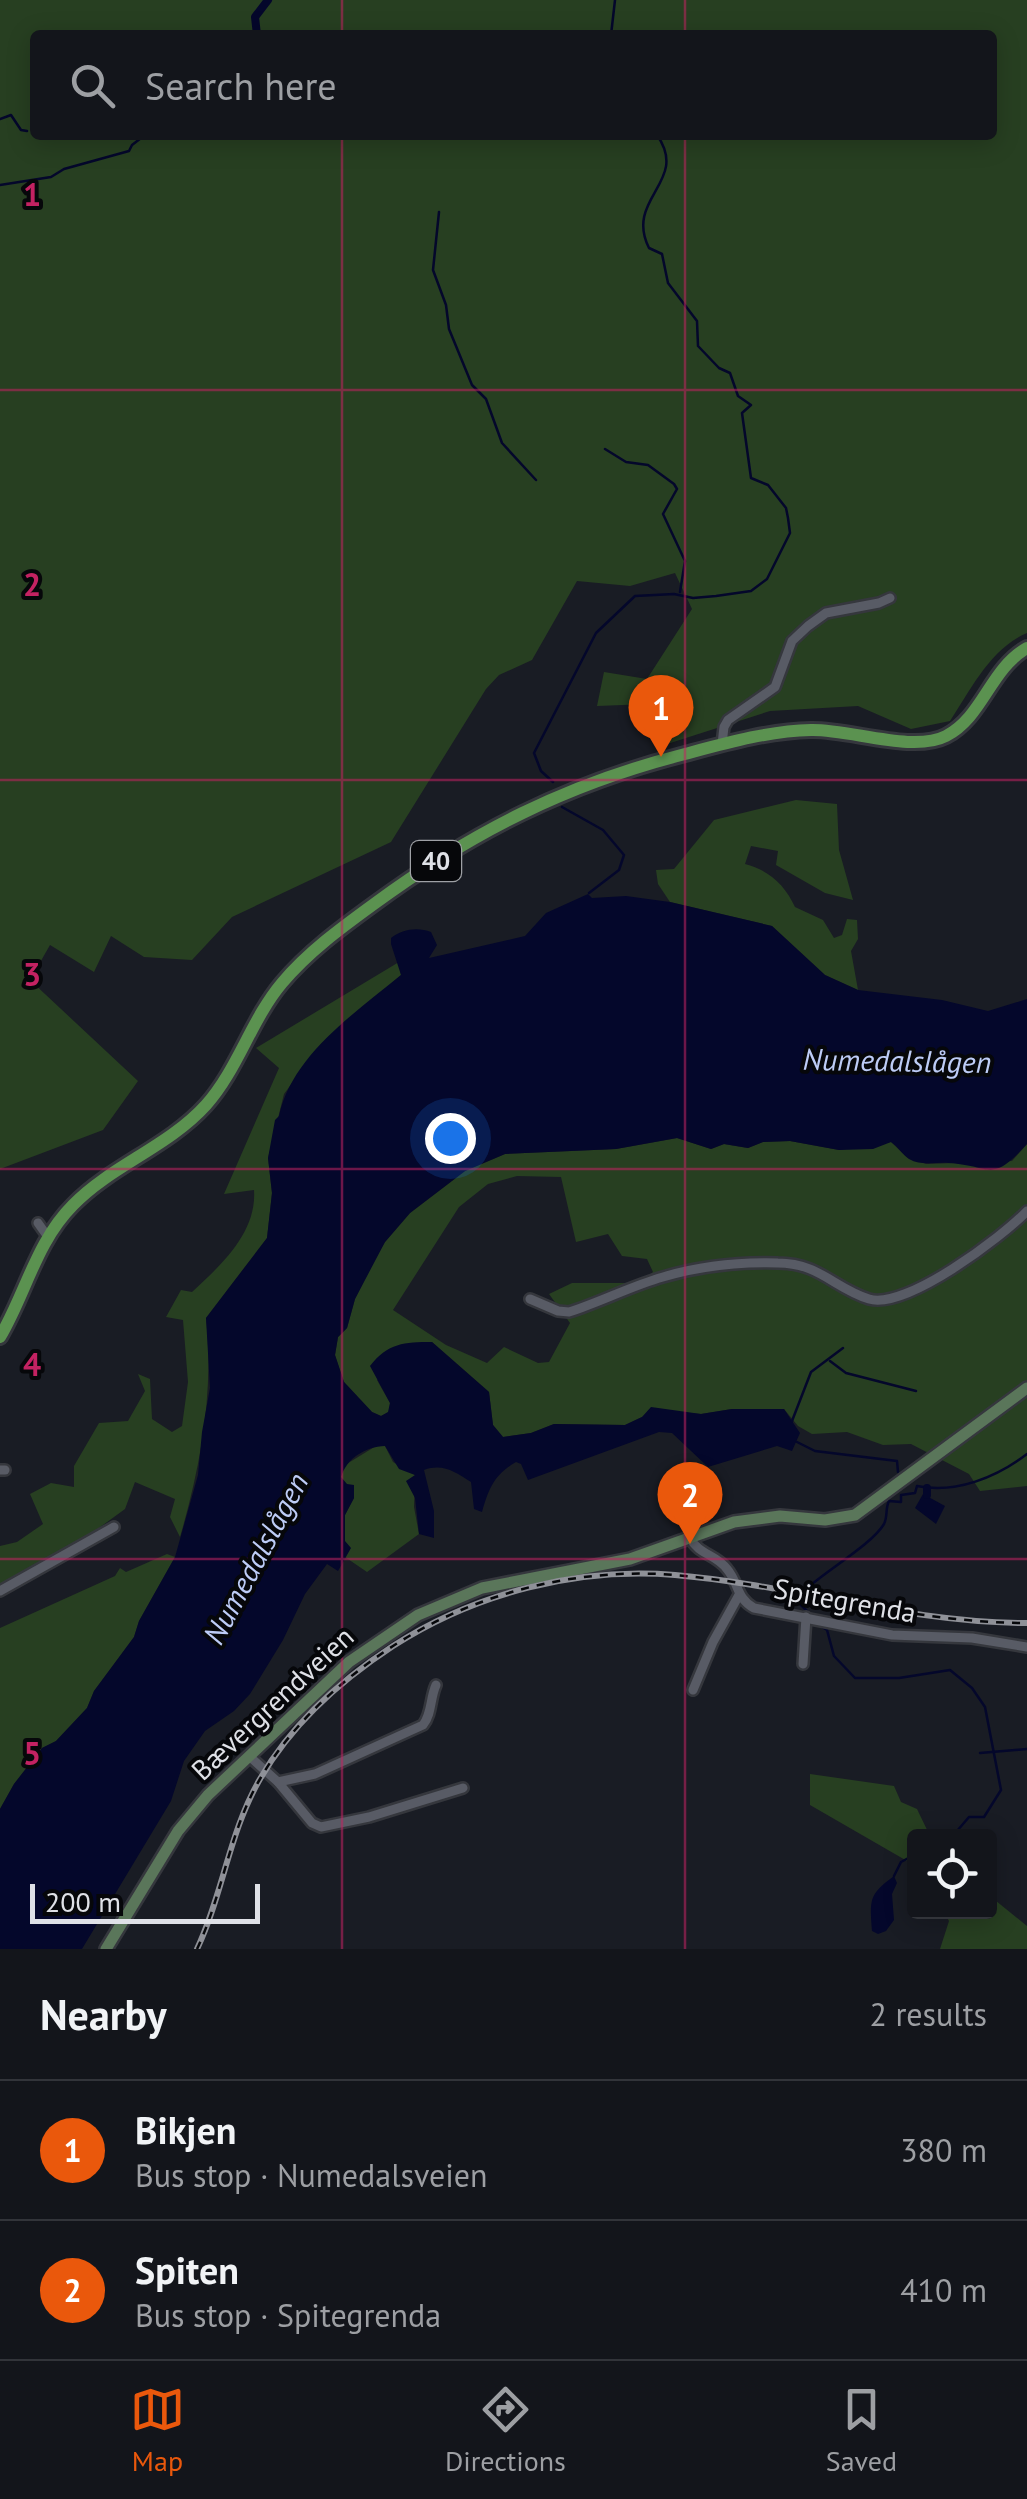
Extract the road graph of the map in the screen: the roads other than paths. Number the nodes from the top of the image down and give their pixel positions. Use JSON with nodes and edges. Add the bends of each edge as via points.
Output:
{"nodes":[{"id":1,"x":890,"y":598,"type":"dead end"},
{"id":2,"x":1027,"y":648,"type":"edge"},
{"id":3,"x":722,"y":744,"type":"junction"},
{"id":4,"x":1027,"y":1211,"type":"edge"},
{"id":5,"x":38,"y":1223,"type":"dead end"},
{"id":6,"x":48,"y":1237,"type":"junction"},
{"id":7,"x":530,"y":1298,"type":"dead end"},
{"id":8,"x":0,"y":1336,"type":"edge"},
{"id":9,"x":1027,"y":1388,"type":"edge"},
{"id":10,"x":114,"y":1527,"type":"dead end"},
{"id":11,"x":690,"y":1538,"type":"junction"},
{"id":12,"x":0,"y":1591,"type":"edge"},
{"id":13,"x":739,"y":1595,"type":"junction"},
{"id":14,"x":806,"y":1617,"type":"junction"},
{"id":15,"x":1027,"y":1647,"type":"edge"},
{"id":16,"x":802,"y":1664,"type":"dead end"},
{"id":17,"x":436,"y":1685,"type":"dead end"},
{"id":18,"x":693,"y":1690,"type":"dead end"},
{"id":19,"x":249,"y":1756,"type":"junction"},
{"id":20,"x":278,"y":1782,"type":"junction"},
{"id":21,"x":463,"y":1788,"type":"dead end"},
{"id":22,"x":106,"y":1949,"type":"edge"}],
"edges":[{"from":1,"to":3,"type":"street","via":[[826,613],[808,626],[792,641],[775,687],[728,720]]},
{"from":2,"to":3,"type":"main road","number":"40","via":[[1003,666],[966,719],[938,739],[809,730]]},
{"from":3,"to":6,"type":"main road","number":"40","via":[[553,796],[477,835],[380,900],[282,984],[206,1105],[88,1191]]},
{"from":4,"to":7,"type":"street","via":[[968,1260],[884,1300],[865,1298],[810,1267],[779,1263],[680,1272],[569,1312]]},
{"from":5,"to":6,"type":"street"},
{"from":6,"to":8,"type":"main road","number":"40"},
{"from":9,"to":11,"type":"main road","name":"Bævergrendveien","via":[[855,1516],[758,1518]]},
{"from":10,"to":12,"type":"street"},
{"from":11,"to":13,"type":"street","name":"Spitegrenda","via":[[727,1568]]},
{"from":11,"to":19,"type":"main road","name":"Bævergrendveien","via":[[630,1559],[482,1588],[424,1611],[349,1662]]},
{"from":13,"to":14,"type":"street","name":"Spitegrenda","via":[[754,1608]]},
{"from":13,"to":18,"type":"street"},
{"from":14,"to":15,"type":"street","name":"Spitegrenda","via":[[892,1635]]},
{"from":14,"to":16,"type":"street"},
{"from":17,"to":20,"type":"street","via":[[423,1725],[323,1771]]},
{"from":19,"to":20,"type":"street"},
{"from":19,"to":22,"type":"main road","name":"Bævergrendveien","via":[[184,1822]]},
{"from":20,"to":21,"type":"street","via":[[312,1822],[326,1828]]}]}
